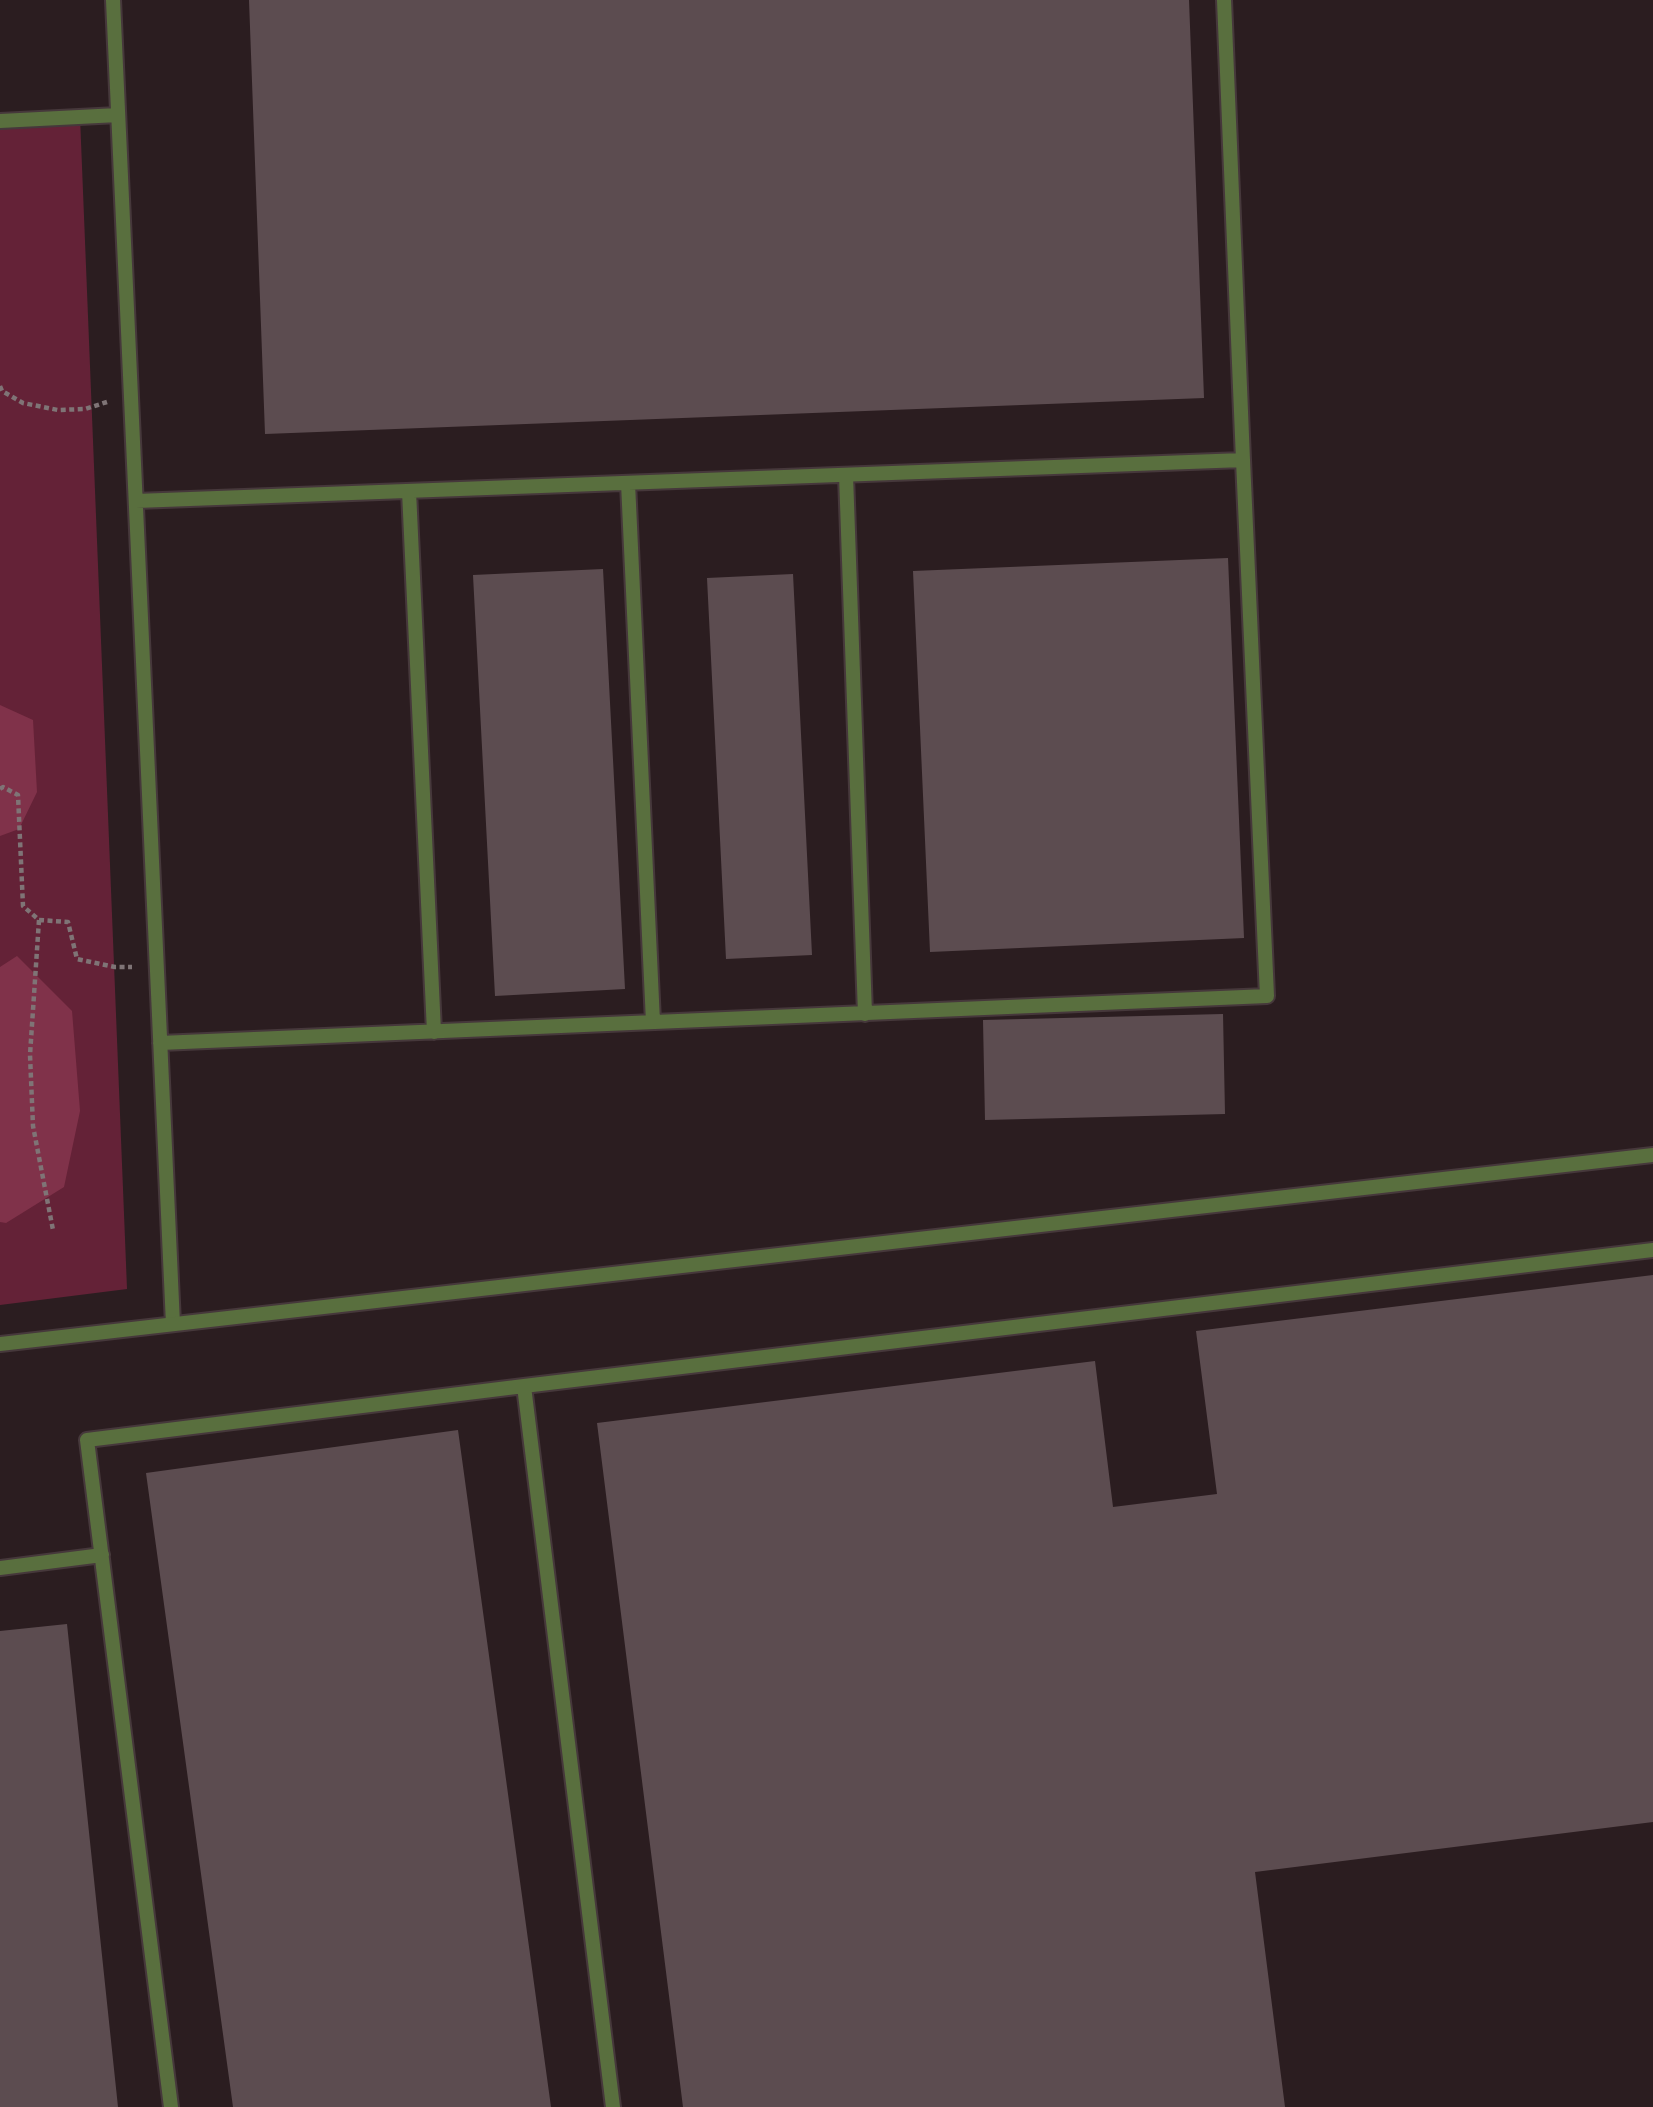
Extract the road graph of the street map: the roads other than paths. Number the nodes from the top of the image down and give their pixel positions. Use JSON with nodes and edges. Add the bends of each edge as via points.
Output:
{"nodes":[{"id":1,"x":113,"y":0,"type":"edge"},
{"id":2,"x":1224,"y":0,"type":"edge"},
{"id":3,"x":118,"y":115,"type":"junction"},
{"id":4,"x":0,"y":121,"type":"edge"},
{"id":5,"x":1243,"y":460,"type":"junction"},
{"id":6,"x":845,"y":475,"type":"junction"},
{"id":7,"x":628,"y":483,"type":"junction"},
{"id":8,"x":409,"y":491,"type":"junction"},
{"id":9,"x":136,"y":501,"type":"junction"},
{"id":10,"x":865,"y":1014,"type":"junction"},
{"id":11,"x":653,"y":1022,"type":"junction"},
{"id":12,"x":434,"y":1032,"type":"junction"},
{"id":13,"x":160,"y":1043,"type":"junction"},
{"id":14,"x":1653,"y":1155,"type":"edge"},
{"id":15,"x":1653,"y":1250,"type":"edge"},
{"id":16,"x":173,"y":1324,"type":"junction"},
{"id":17,"x":0,"y":1344,"type":"edge"},
{"id":18,"x":524,"y":1386,"type":"junction"},
{"id":19,"x":102,"y":1555,"type":"junction"},
{"id":20,"x":0,"y":1568,"type":"edge"},
{"id":21,"x":171,"y":2107,"type":"edge"},
{"id":22,"x":612,"y":2107,"type":"edge"}],
"edges":[{"from":1,"to":3,"type":"street"},
{"from":2,"to":5,"type":"street"},
{"from":3,"to":4,"type":"street"},
{"from":3,"to":9,"type":"street"},
{"from":5,"to":6,"type":"street"},
{"from":5,"to":10,"type":"street","via":[[1267,996]]},
{"from":6,"to":7,"type":"street"},
{"from":6,"to":10,"type":"street"},
{"from":7,"to":8,"type":"street"},
{"from":7,"to":11,"type":"street"},
{"from":8,"to":9,"type":"street"},
{"from":8,"to":12,"type":"street"},
{"from":9,"to":13,"type":"street"},
{"from":10,"to":11,"type":"street"},
{"from":11,"to":12,"type":"street"},
{"from":12,"to":13,"type":"street"},
{"from":13,"to":16,"type":"street"},
{"from":14,"to":16,"type":"street"},
{"from":15,"to":18,"type":"street"},
{"from":16,"to":17,"type":"street"},
{"from":18,"to":19,"type":"street","via":[[87,1440]]},
{"from":18,"to":22,"type":"street"},
{"from":19,"to":20,"type":"street"},
{"from":19,"to":21,"type":"street"}]}
